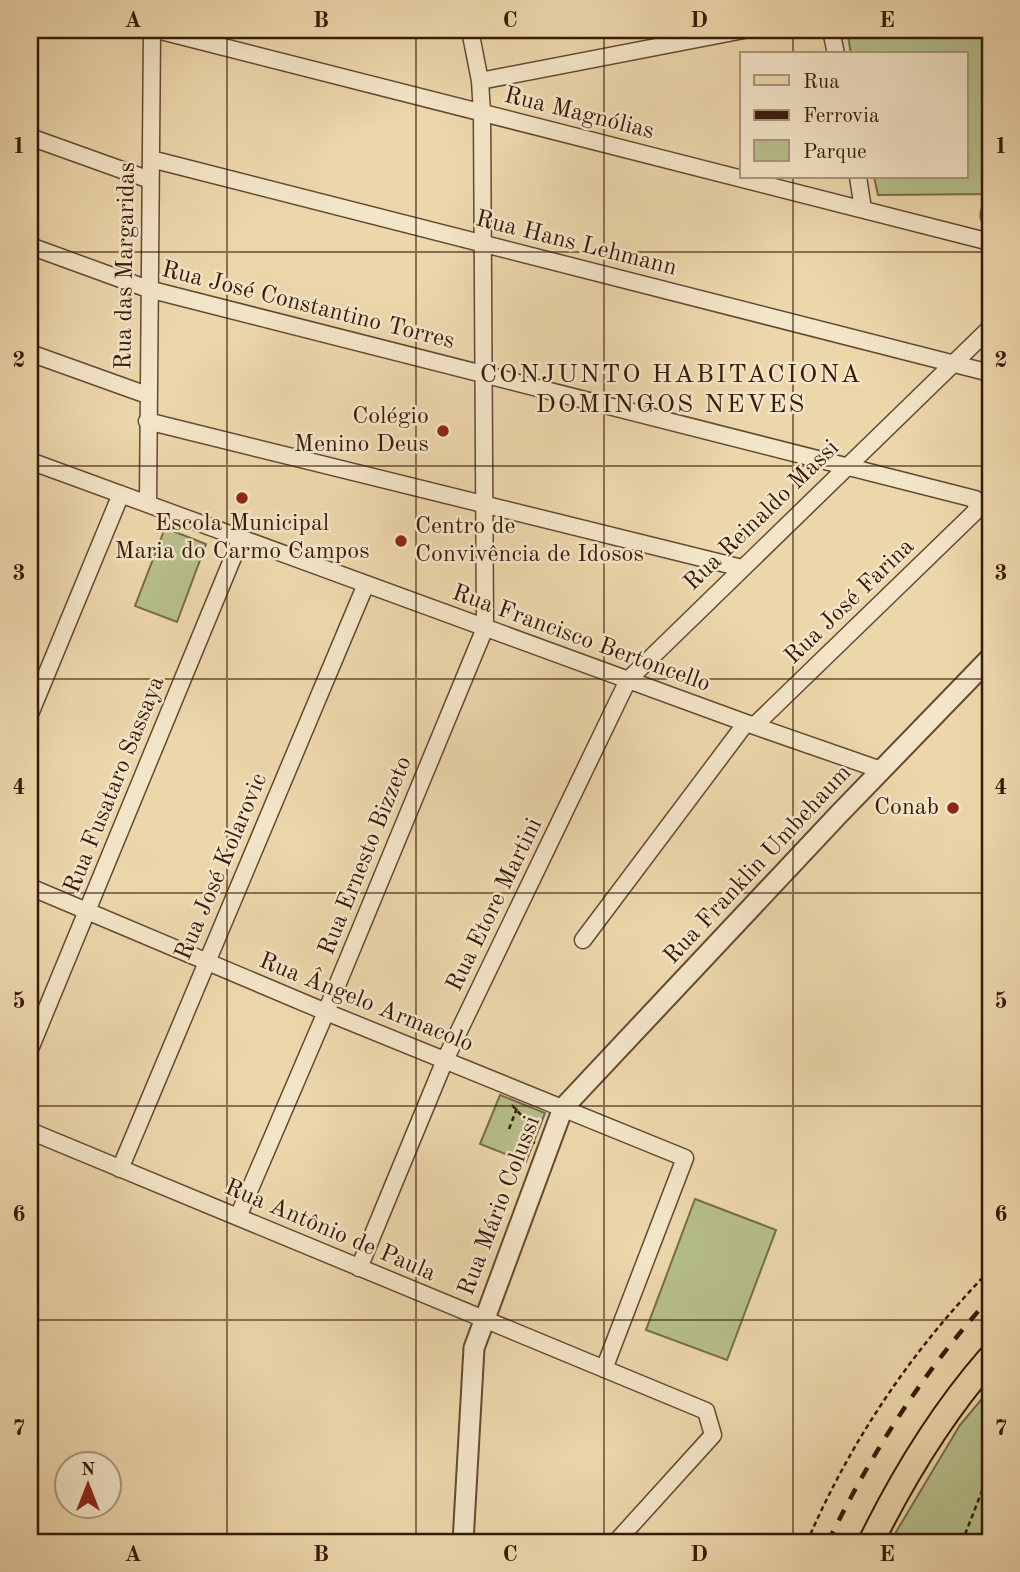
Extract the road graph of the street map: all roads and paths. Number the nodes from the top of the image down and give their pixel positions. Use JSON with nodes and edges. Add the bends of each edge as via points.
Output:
{"nodes":[{"id":1,"x":152,"y":30,"type":"edge"},
{"id":2,"x":157,"y":30,"type":"edge"},
{"id":3,"x":470,"y":30,"type":"edge"},
{"id":4,"x":744,"y":30,"type":"edge"},
{"id":5,"x":831,"y":30,"type":"edge"},
{"id":6,"x":836,"y":52,"type":"edge"},
{"id":7,"x":480,"y":80,"type":"junction"},
{"id":8,"x":482,"y":113,"type":"junction"},
{"id":9,"x":30,"y":137,"type":"edge"},
{"id":10,"x":151,"y":159,"type":"junction"},
{"id":11,"x":858,"y":178,"type":"edge"},
{"id":12,"x":150,"y":180,"type":"junction"},
{"id":13,"x":863,"y":209,"type":"junction"},
{"id":14,"x":990,"y":242,"type":"edge"},
{"id":15,"x":483,"y":244,"type":"junction"},
{"id":16,"x":30,"y":246,"type":"edge"},
{"id":17,"x":148,"y":289,"type":"junction"},
{"id":18,"x":990,"y":328,"type":"edge"},
{"id":19,"x":30,"y":353,"type":"edge"},
{"id":20,"x":953,"y":364,"type":"junction"},
{"id":21,"x":990,"y":373,"type":"edge"},
{"id":22,"x":482,"y":374,"type":"junction"},
{"id":23,"x":147,"y":395,"type":"junction"},
{"id":24,"x":147,"y":421,"type":"junction"},
{"id":25,"x":30,"y":461,"type":"edge"},
{"id":26,"x":845,"y":466,"type":"junction"},
{"id":27,"x":121,"y":494,"type":"junction"},
{"id":28,"x":148,"y":503,"type":"junction"},
{"id":29,"x":484,"y":505,"type":"junction"},
{"id":30,"x":977,"y":510,"type":"joint"},
{"id":31,"x":241,"y":538,"type":"junction"},
{"id":32,"x":742,"y":568,"type":"junction"},
{"id":33,"x":366,"y":584,"type":"junction"},
{"id":34,"x":485,"y":628,"type":"junction"},
{"id":35,"x":990,"y":658,"type":"edge"},
{"id":36,"x":628,"y":680,"type":"junction"},
{"id":37,"x":30,"y":714,"type":"edge"},
{"id":38,"x":750,"y":725,"type":"junction"},
{"id":39,"x":881,"y":770,"type":"junction"},
{"id":40,"x":30,"y":887,"type":"edge"},
{"id":41,"x":87,"y":912,"type":"junction"},
{"id":42,"x":583,"y":940,"type":"dead end"},
{"id":43,"x":206,"y":961,"type":"junction"},
{"id":44,"x":326,"y":1012,"type":"junction"},
{"id":45,"x":30,"y":1049,"type":"edge"},
{"id":46,"x":445,"y":1060,"type":"junction"},
{"id":47,"x":509,"y":1102,"type":"dead end"},
{"id":48,"x":519,"y":1102,"type":"dead end"},
{"id":49,"x":563,"y":1108,"type":"junction"},
{"id":50,"x":516,"y":1109,"type":"junction"},
{"id":51,"x":509,"y":1129,"type":"dead end"},
{"id":52,"x":30,"y":1131,"type":"edge"},
{"id":53,"x":537,"y":1143,"type":"dead end"},
{"id":54,"x":120,"y":1169,"type":"junction"},
{"id":55,"x":238,"y":1217,"type":"junction"},
{"id":56,"x":359,"y":1268,"type":"junction"},
{"id":57,"x":990,"y":1270,"type":"edge"},
{"id":58,"x":483,"y":1321,"type":"junction"},
{"id":59,"x":480,"y":1348,"type":"junction"},
{"id":60,"x":990,"y":1358,"type":"edge"},
{"id":61,"x":604,"y":1368,"type":"junction"},
{"id":62,"x":990,"y":1478,"type":"edge"},
{"id":63,"x":463,"y":1542,"type":"edge"},
{"id":64,"x":475,"y":1542,"type":"edge"},
{"id":65,"x":616,"y":1542,"type":"edge"},
{"id":66,"x":807,"y":1542,"type":"edge"},
{"id":67,"x":871,"y":1542,"type":"edge"},
{"id":68,"x":962,"y":1542,"type":"edge"}],
"edges":[{"from":1,"to":10,"type":"street","name":"Rua das Margaridas"},
{"from":2,"to":8,"type":"street","name":"Rua Magnólias"},
{"from":3,"to":7,"type":"street"},
{"from":4,"to":7,"type":"street"},
{"from":5,"to":6,"type":"street"},
{"from":7,"to":8,"type":"street"},
{"from":8,"to":13,"type":"street","name":"Rua Magnólias"},
{"from":8,"to":15,"type":"street"},
{"from":9,"to":12,"type":"street"},
{"from":10,"to":12,"type":"street","name":"Rua das Margaridas"},
{"from":10,"to":15,"type":"street","name":"Rua Hans Lehmann"},
{"from":11,"to":13,"type":"street"},
{"from":12,"to":17,"type":"street","name":"Rua das Margaridas"},
{"from":13,"to":14,"type":"street","name":"Rua Magnólias"},
{"from":15,"to":20,"type":"street","name":"Rua Hans Lehmann"},
{"from":15,"to":22,"type":"street"},
{"from":16,"to":17,"type":"street","name":"Rua José Constantino Torres"},
{"from":17,"to":22,"type":"street","name":"Rua José Constantino Torres"},
{"from":17,"to":23,"type":"street","name":"Rua das Margaridas"},
{"from":18,"to":20,"type":"street","name":"Rua Reinaldo Massi"},
{"from":19,"to":23,"type":"street"},
{"from":20,"to":21,"type":"street","name":"Rua Hans Lehmann"},
{"from":20,"to":26,"type":"street","name":"Rua Reinaldo Massi"},
{"from":22,"to":26,"type":"street","name":"Rua José Constantino Torres"},
{"from":22,"to":29,"type":"street"},
{"from":23,"to":24,"type":"street","name":"Rua das Margaridas"},
{"from":24,"to":28,"type":"street","name":"Rua das Margaridas"},
{"from":24,"to":29,"type":"street"},
{"from":25,"to":27,"type":"street","name":"Rua Francisco Bertoncello"},
{"from":26,"to":30,"type":"street","name":"Rua José Constantino Torres","via":[[975,499]]},
{"from":26,"to":32,"type":"street","name":"Rua Reinaldo Massi"},
{"from":27,"to":28,"type":"street","name":"Rua Francisco Bertoncello"},
{"from":27,"to":37,"type":"street"},
{"from":28,"to":31,"type":"street","name":"Rua Francisco Bertoncello"},
{"from":29,"to":32,"type":"street"},
{"from":29,"to":34,"type":"street"},
{"from":30,"to":38,"type":"street","name":"Rua José Farina"},
{"from":31,"to":33,"type":"street","name":"Rua Francisco Bertoncello"},
{"from":31,"to":41,"type":"street","name":"Rua Fusataro Sassaya"},
{"from":32,"to":36,"type":"street","name":"Rua Reinaldo Massi"},
{"from":33,"to":34,"type":"street","name":"Rua Francisco Bertoncello"},
{"from":33,"to":43,"type":"street","name":"Rua José Kolarovic"},
{"from":34,"to":36,"type":"street","name":"Rua Francisco Bertoncello"},
{"from":34,"to":44,"type":"street","name":"Rua Ernesto Bizzeto"},
{"from":35,"to":39,"type":"street","name":"Rua Franklin Umbehaum"},
{"from":36,"to":38,"type":"street","name":"Rua Francisco Bertoncello"},
{"from":36,"to":46,"type":"street","name":"Rua Etore Martini"},
{"from":38,"to":39,"type":"street","name":"Rua Francisco Bertoncello"},
{"from":38,"to":42,"type":"street","name":"Rua José Farina"},
{"from":39,"to":49,"type":"street","name":"Rua Franklin Umbehaum"},
{"from":40,"to":41,"type":"street","name":"Rua Ângelo Armacolo"},
{"from":41,"to":43,"type":"street","name":"Rua Ângelo Armacolo"},
{"from":41,"to":45,"type":"street","name":"Rua Fusataro Sassaya"},
{"from":43,"to":44,"type":"street","name":"Rua Ângelo Armacolo"},
{"from":43,"to":54,"type":"street","name":"Rua José Kolarovic"},
{"from":44,"to":46,"type":"street","name":"Rua Ângelo Armacolo"},
{"from":44,"to":55,"type":"street","name":"Rua Ernesto Bizzeto"},
{"from":46,"to":49,"type":"street","name":"Rua Ângelo Armacolo"},
{"from":46,"to":56,"type":"street","name":"Rua Etore Martini"},
{"from":47,"to":50,"type":"path"},
{"from":48,"to":50,"type":"path"},
{"from":49,"to":58,"type":"street","name":"Rua Mário Colussi"},
{"from":49,"to":61,"type":"street","name":"Rua Ângelo Armacolo","via":[[685,1158]]},
{"from":50,"to":51,"type":"path"},
{"from":50,"to":53,"type":"path","via":[[530,1125],[525,1139]]},
{"from":52,"to":54,"type":"street","name":"Rua Antônio de Paula"},
{"from":54,"to":55,"type":"street","name":"Rua Antônio de Paula"},
{"from":55,"to":56,"type":"street","name":"Rua Antônio de Paula"},
{"from":56,"to":58,"type":"street","name":"Rua Antônio de Paula"},
{"from":57,"to":66,"type":"path","via":[[885,1396],[846,1459]]},
{"from":58,"to":59,"type":"street","name":"Rua Mário Colussi"},
{"from":58,"to":61,"type":"street","name":"Rua Antônio de Paula"},
{"from":59,"to":63,"type":"street"},
{"from":59,"to":64,"type":"street"},
{"from":60,"to":67,"type":"main road","via":[[930,1439]]},
{"from":61,"to":65,"type":"street","name":"Rua Antônio de Paula","via":[[706,1411],[713,1435]]},
{"from":62,"to":68,"type":"path"}]}
